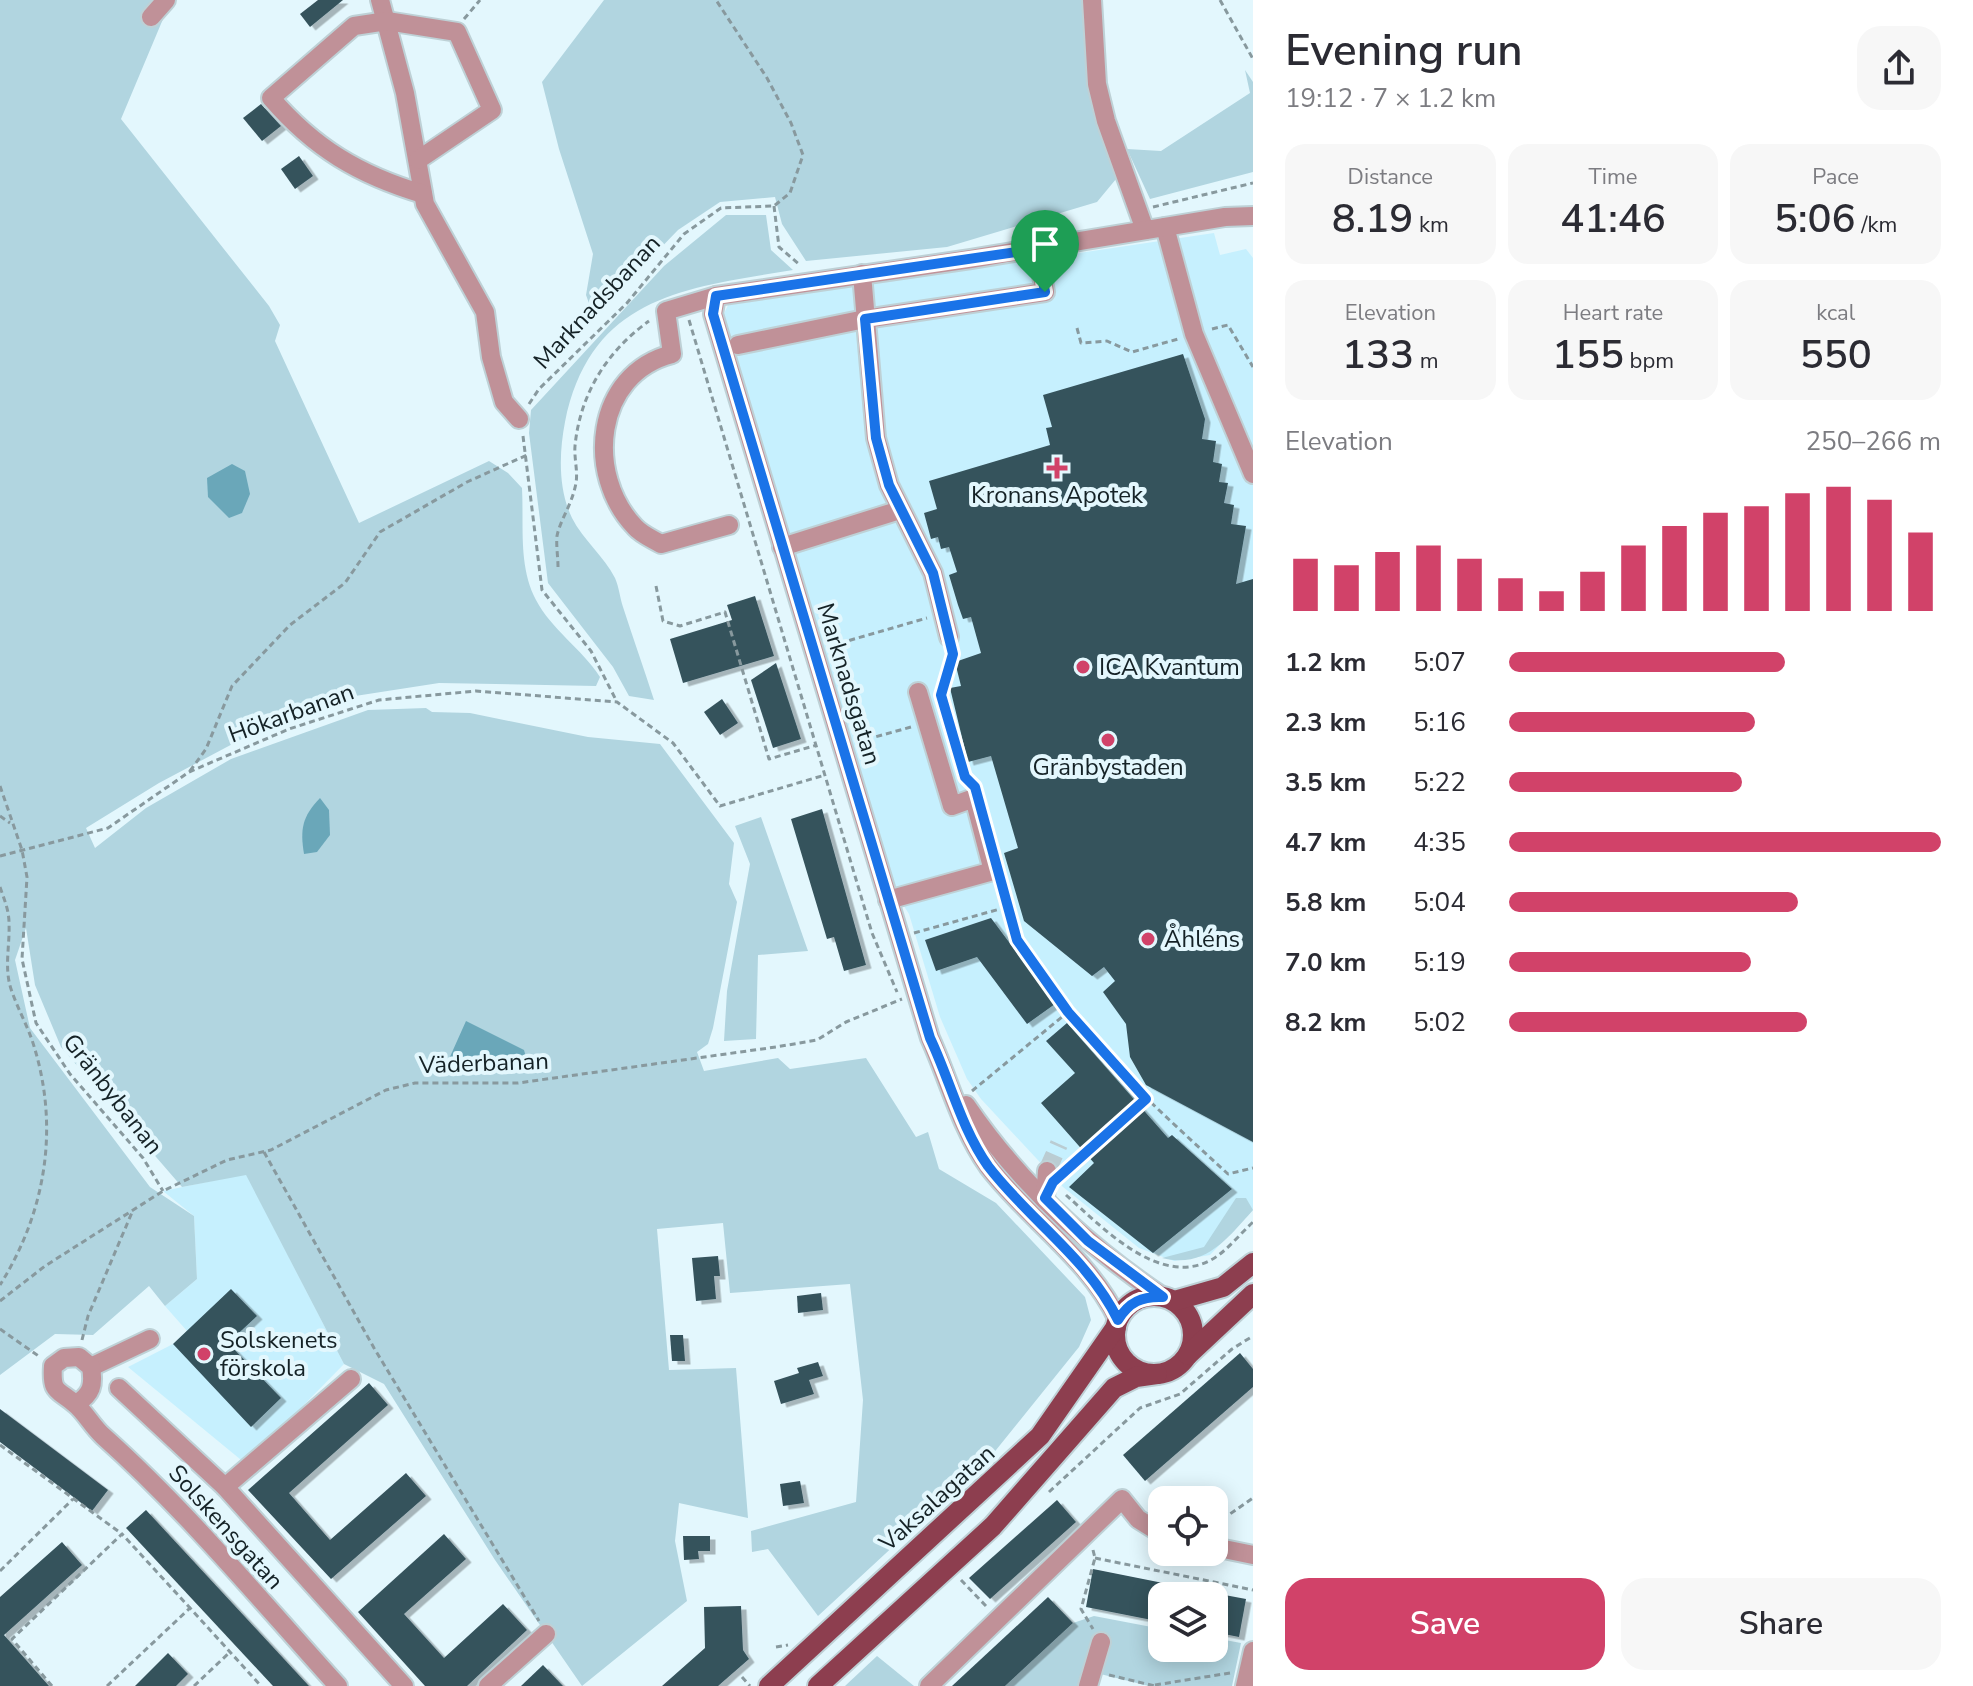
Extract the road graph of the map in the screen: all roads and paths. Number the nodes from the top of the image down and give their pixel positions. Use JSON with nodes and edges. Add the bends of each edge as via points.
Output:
{"nodes":[{"id":1,"x":166,"y":0,"type":"edge"},
{"id":2,"x":380,"y":0,"type":"edge"},
{"id":3,"x":480,"y":0,"type":"edge"},
{"id":4,"x":716,"y":0,"type":"edge"},
{"id":5,"x":1092,"y":0,"type":"edge"},
{"id":6,"x":1220,"y":0,"type":"edge"},
{"id":7,"x":151,"y":17,"type":"dead end"},
{"id":8,"x":465,"y":17,"type":"dead end"},
{"id":9,"x":387,"y":21,"type":"junction"},
{"id":10,"x":1253,"y":59,"type":"edge"},
{"id":11,"x":418,"y":160,"type":"junction"},
{"id":12,"x":1253,"y":183,"type":"edge"},
{"id":13,"x":423,"y":194,"type":"junction"},
{"id":14,"x":1253,"y":204,"type":"edge"},
{"id":15,"x":1138,"y":210,"type":"junction"},
{"id":16,"x":1253,"y":216,"type":"edge"},
{"id":17,"x":1225,"y":217,"type":"junction"},
{"id":18,"x":1165,"y":227,"type":"junction"},
{"id":19,"x":1145,"y":230,"type":"junction"},
{"id":20,"x":1037,"y":249,"type":"junction"},
{"id":21,"x":862,"y":274,"type":"junction"},
{"id":22,"x":716,"y":296,"type":"junction"},
{"id":23,"x":865,"y":319,"type":"junction"},
{"id":24,"x":1077,"y":328,"type":"dead end"},
{"id":25,"x":1194,"y":334,"type":"junction"},
{"id":26,"x":738,"y":345,"type":"dead end"},
{"id":27,"x":1253,"y":367,"type":"edge"},
{"id":28,"x":519,"y":419,"type":"junction"},
{"id":29,"x":527,"y":455,"type":"junction"},
{"id":30,"x":1253,"y":474,"type":"edge"},
{"id":31,"x":900,"y":510,"type":"junction"},
{"id":32,"x":729,"y":525,"type":"dead end"},
{"id":33,"x":782,"y":547,"type":"junction"},
{"id":34,"x":656,"y":586,"type":"dead end"},
{"id":35,"x":943,"y":614,"type":"junction"},
{"id":36,"x":949,"y":637,"type":"joint"},
{"id":37,"x":813,"y":651,"type":"junction"},
{"id":38,"x":918,"y":692,"type":"dead end"},
{"id":39,"x":617,"y":702,"type":"junction"},
{"id":40,"x":927,"y":723,"type":"junction"},
{"id":41,"x":817,"y":745,"type":"dead end"},
{"id":42,"x":843,"y":747,"type":"junction"},
{"id":43,"x":819,"y":753,"type":"dead end"},
{"id":44,"x":189,"y":772,"type":"junction"},
{"id":45,"x":825,"y":775,"type":"dead end"},
{"id":46,"x":0,"y":786,"type":"edge"},
{"id":47,"x":975,"y":787,"type":"dead end"},
{"id":48,"x":0,"y":816,"type":"edge"},
{"id":49,"x":11,"y":823,"type":"junction"},
{"id":50,"x":22,"y":850,"type":"junction"},
{"id":51,"x":0,"y":856,"type":"edge"},
{"id":52,"x":1001,"y":877,"type":"dead end"},
{"id":53,"x":0,"y":887,"type":"edge"},
{"id":54,"x":896,"y":898,"type":"junction"},
{"id":55,"x":1009,"y":906,"type":"junction"},
{"id":56,"x":917,"y":994,"type":"junction"},
{"id":57,"x":1068,"y":1012,"type":"junction"},
{"id":58,"x":958,"y":1081,"type":"junction"},
{"id":59,"x":971,"y":1091,"type":"junction"},
{"id":60,"x":1146,"y":1099,"type":"junction"},
{"id":61,"x":980,"y":1102,"type":"dead end"},
{"id":62,"x":264,"y":1152,"type":"junction"},
{"id":63,"x":1253,"y":1168,"type":"edge"},
{"id":64,"x":1048,"y":1182,"type":"junction"},
{"id":65,"x":163,"y":1191,"type":"junction"},
{"id":66,"x":133,"y":1210,"type":"junction"},
{"id":67,"x":1253,"y":1222,"type":"edge"},
{"id":68,"x":1253,"y":1263,"type":"edge"},
{"id":69,"x":0,"y":1285,"type":"edge"},
{"id":70,"x":1253,"y":1294,"type":"edge"},
{"id":71,"x":1169,"y":1299,"type":"junction"},
{"id":72,"x":0,"y":1301,"type":"edge"},
{"id":73,"x":1117,"y":1324,"type":"junction"},
{"id":74,"x":0,"y":1329,"type":"edge"},
{"id":75,"x":1253,"y":1336,"type":"edge"},
{"id":76,"x":150,"y":1339,"type":"dead end"},
{"id":77,"x":1188,"y":1355,"type":"junction"},
{"id":78,"x":85,"y":1362,"type":"junction"},
{"id":79,"x":53,"y":1366,"type":"junction"},
{"id":80,"x":1157,"y":1374,"type":"junction"},
{"id":81,"x":351,"y":1379,"type":"dead end"},
{"id":82,"x":119,"y":1388,"type":"dead end"},
{"id":83,"x":76,"y":1404,"type":"junction"},
{"id":84,"x":0,"y":1445,"type":"edge"},
{"id":85,"x":225,"y":1487,"type":"junction"},
{"id":86,"x":1253,"y":1498,"type":"edge"},
{"id":87,"x":73,"y":1499,"type":"junction"},
{"id":88,"x":1038,"y":1502,"type":"dead end"},
{"id":89,"x":1228,"y":1515,"type":"edge"},
{"id":90,"x":1148,"y":1525,"type":"edge"},
{"id":91,"x":1086,"y":1532,"type":"junction"},
{"id":92,"x":122,"y":1534,"type":"junction"},
{"id":93,"x":1228,"y":1550,"type":"edge"},
{"id":94,"x":1253,"y":1555,"type":"edge"},
{"id":95,"x":1095,"y":1558,"type":"junction"},
{"id":96,"x":0,"y":1571,"type":"edge"},
{"id":97,"x":957,"y":1576,"type":"dead end"},
{"id":98,"x":1253,"y":1590,"type":"edge"},
{"id":99,"x":190,"y":1608,"type":"junction"},
{"id":100,"x":997,"y":1618,"type":"junction"},
{"id":101,"x":546,"y":1634,"type":"joint"},
{"id":102,"x":1101,"y":1642,"type":"joint"},
{"id":103,"x":1253,"y":1651,"type":"edge"},
{"id":104,"x":230,"y":1652,"type":"junction"},
{"id":105,"x":742,"y":1677,"type":"dead end"},
{"id":106,"x":1247,"y":1678,"type":"edge"},
{"id":107,"x":1090,"y":1679,"type":"edge"},
{"id":108,"x":1155,"y":1685,"type":"edge"},
{"id":109,"x":52,"y":1686,"type":"edge"},
{"id":110,"x":107,"y":1686,"type":"edge"},
{"id":111,"x":194,"y":1686,"type":"edge"},
{"id":112,"x":261,"y":1686,"type":"edge"},
{"id":113,"x":338,"y":1686,"type":"edge"},
{"id":114,"x":404,"y":1686,"type":"edge"},
{"id":115,"x":488,"y":1686,"type":"edge"},
{"id":116,"x":751,"y":1686,"type":"edge"},
{"id":117,"x":769,"y":1686,"type":"edge"},
{"id":118,"x":818,"y":1686,"type":"edge"},
{"id":119,"x":929,"y":1686,"type":"edge"}],
"edges":[{"from":1,"to":7,"type":"street"},
{"from":2,"to":9,"type":"street"},
{"from":3,"to":8,"type":"path"},
{"from":4,"to":28,"type":"path","name":"Marknadsbanan","via":[[791,123],[803,155],[790,193],[774,206],[721,208],[684,234],[627,303],[539,389]]},
{"from":5,"to":15,"type":"street","via":[[1097,84]]},
{"from":6,"to":10,"type":"path"},
{"from":9,"to":11,"type":"street"},
{"from":9,"to":11,"type":"street","via":[[457,32],[492,110]]},
{"from":9,"to":13,"type":"street","via":[[354,26],[271,98],[317,146]]},
{"from":11,"to":13,"type":"street"},
{"from":12,"to":15,"type":"path"},
{"from":13,"to":28,"type":"street","via":[[443,241],[485,312],[504,402]]},
{"from":14,"to":17,"type":"street"},
{"from":15,"to":19,"type":"street"},
{"from":16,"to":17,"type":"street"},
{"from":17,"to":18,"type":"street"},
{"from":18,"to":19,"type":"street"},
{"from":18,"to":25,"type":"street"},
{"from":19,"to":20,"type":"street"},
{"from":20,"to":21,"type":"street"},
{"from":20,"to":23,"type":"street","via":[[1045,292]]},
{"from":21,"to":22,"type":"street"},
{"from":21,"to":23,"type":"street"},
{"from":22,"to":32,"type":"street","via":[[666,311],[672,354],[643,367],[612,402],[603,445],[615,501],[636,529],[661,544]]},
{"from":22,"to":33,"type":"street","name":"Marknadsgatan","via":[[713,314]]},
{"from":23,"to":26,"type":"street"},
{"from":23,"to":31,"type":"street","via":[[876,438]]},
{"from":24,"to":25,"type":"path","via":[[1081,343],[1107,341],[1132,352]]},
{"from":25,"to":27,"type":"path","via":[[1228,325]]},
{"from":25,"to":30,"type":"street"},
{"from":28,"to":29,"type":"path"},
{"from":29,"to":39,"type":"path","via":[[542,590],[591,651]]},
{"from":29,"to":44,"type":"path","via":[[380,532],[345,583],[290,625],[232,686],[206,749]]},
{"from":31,"to":33,"type":"street"},
{"from":31,"to":35,"type":"street","via":[[933,573]]},
{"from":33,"to":37,"type":"street","name":"Marknadsgatan"},
{"from":34,"to":41,"type":"path","via":[[663,621],[680,626],[725,612],[769,759]]},
{"from":35,"to":36,"type":"street"},
{"from":35,"to":37,"type":"path"},
{"from":36,"to":47,"type":"path","via":[[953,654],[941,695],[965,777]]},
{"from":37,"to":42,"type":"street","name":"Marknadsgatan"},
{"from":38,"to":40,"type":"street"},
{"from":39,"to":44,"type":"path","name":"Hökarbanan","via":[[476,691],[379,700],[289,729]]},
{"from":39,"to":45,"type":"path","via":[[673,743],[720,806]]},
{"from":40,"to":42,"type":"path"},
{"from":40,"to":54,"type":"street","via":[[952,806],[974,798],[993,871]]},
{"from":42,"to":43,"type":"path"},
{"from":42,"to":54,"type":"street","name":"Marknadsgatan"},
{"from":44,"to":50,"type":"path","name":"Hökarbanan","via":[[108,828]]},
{"from":46,"to":49,"type":"path","name":"Gränbybanan"},
{"from":48,"to":49,"type":"path"},
{"from":49,"to":50,"type":"path","name":"Gränbybanan"},
{"from":50,"to":51,"type":"path","name":"Hökarbanan"},
{"from":50,"to":65,"type":"path","name":"Gränbybanan","via":[[27,877],[22,959],[36,1023]]},
{"from":52,"to":55,"type":"path"},
{"from":53,"to":69,"type":"path","via":[[10,924],[10,988],[38,1062],[48,1129],[39,1198]]},
{"from":54,"to":55,"type":"path","via":[[914,933]]},
{"from":54,"to":56,"type":"street","name":"Marknadsgatan"},
{"from":55,"to":57,"type":"path","via":[[1017,940]]},
{"from":56,"to":58,"type":"street","name":"Marknadsgatan","via":[[930,1038]]},
{"from":56,"to":62,"type":"path","name":"Väderbanan","via":[[846,1022],[817,1040],[518,1083],[415,1083],[386,1090]]},
{"from":57,"to":59,"type":"path"},
{"from":57,"to":60,"type":"path"},
{"from":58,"to":59,"type":"path"},
{"from":58,"to":64,"type":"street","name":"Marknadsgatan","via":[[978,1123]]},
{"from":58,"to":73,"type":"street","name":"Marknadsgatan","via":[[972,1140],[990,1168],[1079,1262]]},
{"from":59,"to":61,"type":"path"},
{"from":60,"to":63,"type":"path","via":[[1228,1174]]},
{"from":60,"to":64,"type":"path"},
{"from":62,"to":65,"type":"path","name":"Väderbanan","via":[[227,1160]]},
{"from":62,"to":101,"type":"path","via":[[374,1348]]},
{"from":64,"to":67,"type":"path","via":[[1096,1222],[1168,1267],[1212,1260]]},
{"from":64,"to":71,"type":"street","name":"Marknadsgatan","via":[[1088,1241]]},
{"from":65,"to":66,"type":"path","name":"Väderbanan"},
{"from":66,"to":72,"type":"path","name":"Väderbanan"},
{"from":66,"to":78,"type":"path","via":[[88,1316]]},
{"from":68,"to":71,"type":"main road","via":[[1223,1287]]},
{"from":70,"to":77,"type":"main road"},
{"from":71,"to":73,"type":"main road","via":[[1142,1298]]},
{"from":71,"to":77,"type":"main road","via":[[1192,1325]]},
{"from":73,"to":80,"type":"main road","via":[[1116,1339],[1125,1361]]},
{"from":73,"to":117,"type":"main road","name":"Vaksalagatan","via":[[1063,1408],[1024,1453]]},
{"from":74,"to":79,"type":"path"},
{"from":75,"to":88,"type":"path","via":[[1180,1394],[1140,1408]]},
{"from":76,"to":78,"type":"street"},
{"from":77,"to":80,"type":"main road","via":[[1180,1365]]},
{"from":78,"to":79,"type":"street","via":[[64,1358]]},
{"from":78,"to":83,"type":"street","via":[[93,1382],[88,1396]]},
{"from":79,"to":83,"type":"street","name":"Solskensgatan","via":[[52,1381],[59,1395]]},
{"from":80,"to":118,"type":"main road","via":[[1114,1388],[993,1526]]},
{"from":81,"to":85,"type":"street"},
{"from":82,"to":85,"type":"street"},
{"from":83,"to":113,"type":"street","name":"Solskensgatan","via":[[85,1420],[146,1474]]},
{"from":84,"to":87,"type":"path"},
{"from":85,"to":114,"type":"street"},
{"from":86,"to":89,"type":"path"},
{"from":87,"to":92,"type":"path"},
{"from":87,"to":96,"type":"path"},
{"from":90,"to":91,"type":"street","via":[[1122,1499]]},
{"from":91,"to":95,"type":"path"},
{"from":91,"to":100,"type":"street"},
{"from":92,"to":99,"type":"path"},
{"from":92,"to":109,"type":"path","via":[[12,1639]]},
{"from":93,"to":94,"type":"street"},
{"from":95,"to":98,"type":"path"},
{"from":95,"to":102,"type":"path","via":[[1081,1609]]},
{"from":97,"to":100,"type":"path"},
{"from":99,"to":104,"type":"path"},
{"from":99,"to":110,"type":"path"},
{"from":100,"to":119,"type":"street"},
{"from":101,"to":115,"type":"street"},
{"from":102,"to":107,"type":"street"},
{"from":103,"to":106,"type":"street"},
{"from":104,"to":111,"type":"path"},
{"from":104,"to":112,"type":"path"},
{"from":105,"to":116,"type":"path"},
{"from":106,"to":108,"type":"path"},
{"from":107,"to":108,"type":"path"}]}
